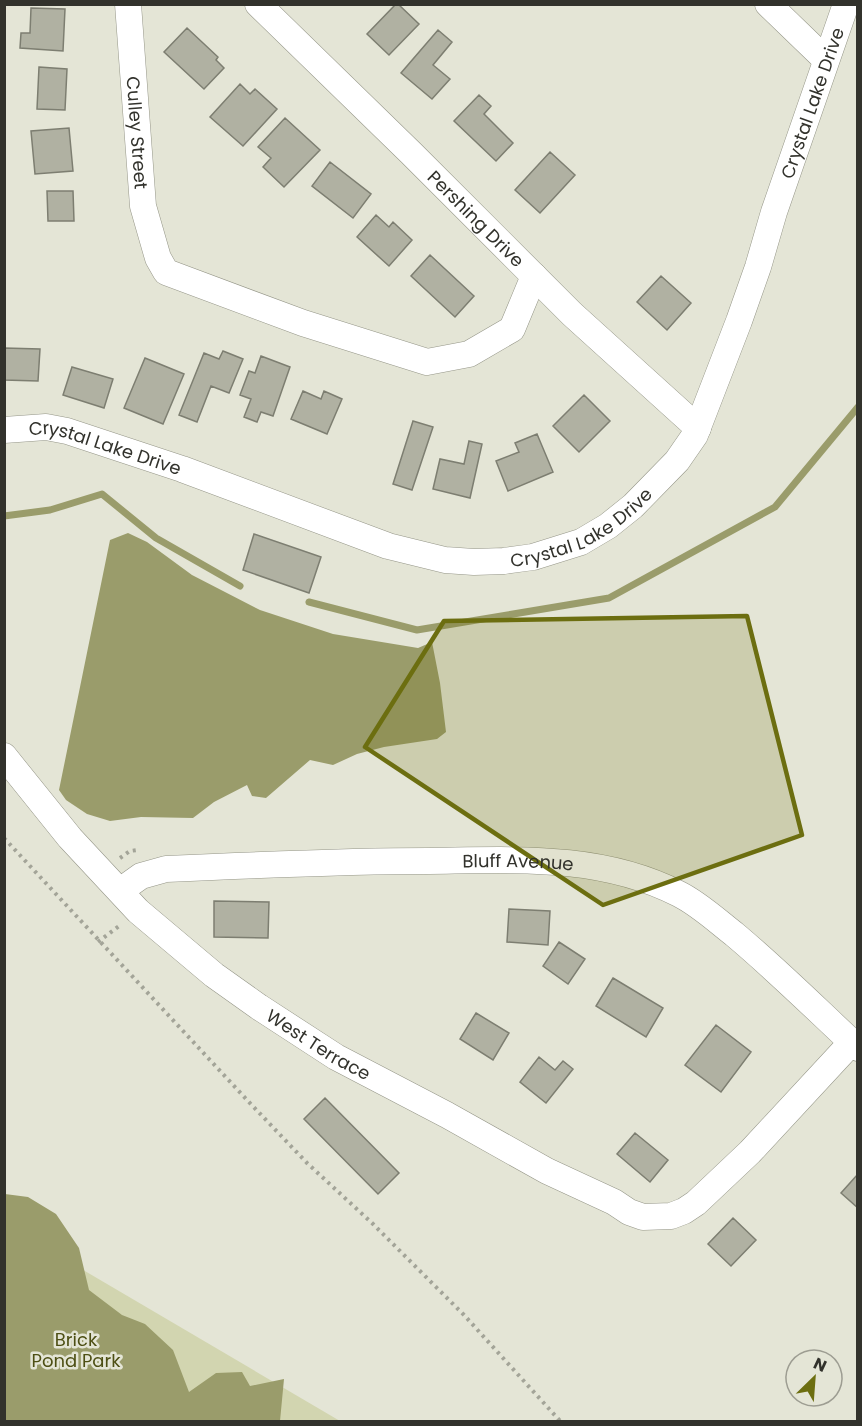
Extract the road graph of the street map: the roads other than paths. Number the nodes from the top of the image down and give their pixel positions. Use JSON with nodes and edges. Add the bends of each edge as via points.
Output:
{"nodes":[{"id":1,"x":128,"y":4,"type":"edge"},
{"id":2,"x":258,"y":4,"type":"edge"},
{"id":3,"x":768,"y":4,"type":"edge"},
{"id":4,"x":846,"y":4,"type":"edge"},
{"id":5,"x":826,"y":60,"type":"junction"},
{"id":6,"x":534,"y":276,"type":"junction"},
{"id":7,"x":698,"y":428,"type":"junction"},
{"id":8,"x":4,"y":430,"type":"edge"},
{"id":9,"x":4,"y":756,"type":"edge"},
{"id":10,"x":120,"y":891,"type":"junction"},
{"id":11,"x":855,"y":1045,"type":"edge"}],
"edges":[{"from":1,"to":6,"type":"street","name":"Culley Street","via":[[143,206],[166,272],[303,323],[427,362],[469,354],[512,329]]},
{"from":2,"to":6,"type":"street","name":"Pershing Drive"},
{"from":3,"to":5,"type":"street"},
{"from":4,"to":5,"type":"street","name":"Crystal Lake Drive"},
{"from":5,"to":7,"type":"street","name":"Crystal Lake Drive","via":[[758,267]]},
{"from":6,"to":7,"type":"street","name":"Pershing Drive"},
{"from":7,"to":8,"type":"street","name":"Crystal Lake Drive","via":[[656,485],[581,542],[533,557],[474,562],[445,560],[388,546],[182,469],[67,431],[46,427]]},
{"from":9,"to":10,"type":"street","name":"West Terrace","via":[[70,838]]},
{"from":10,"to":11,"type":"street","name":"Bluff Avenue","via":[[141,876],[166,869],[352,861],[570,862],[627,872],[681,895],[705,911],[756,952]]},
{"from":10,"to":11,"type":"street","name":"West Terrace","via":[[206,968],[336,1057],[547,1171],[643,1217],[671,1216],[701,1198]]}]}
